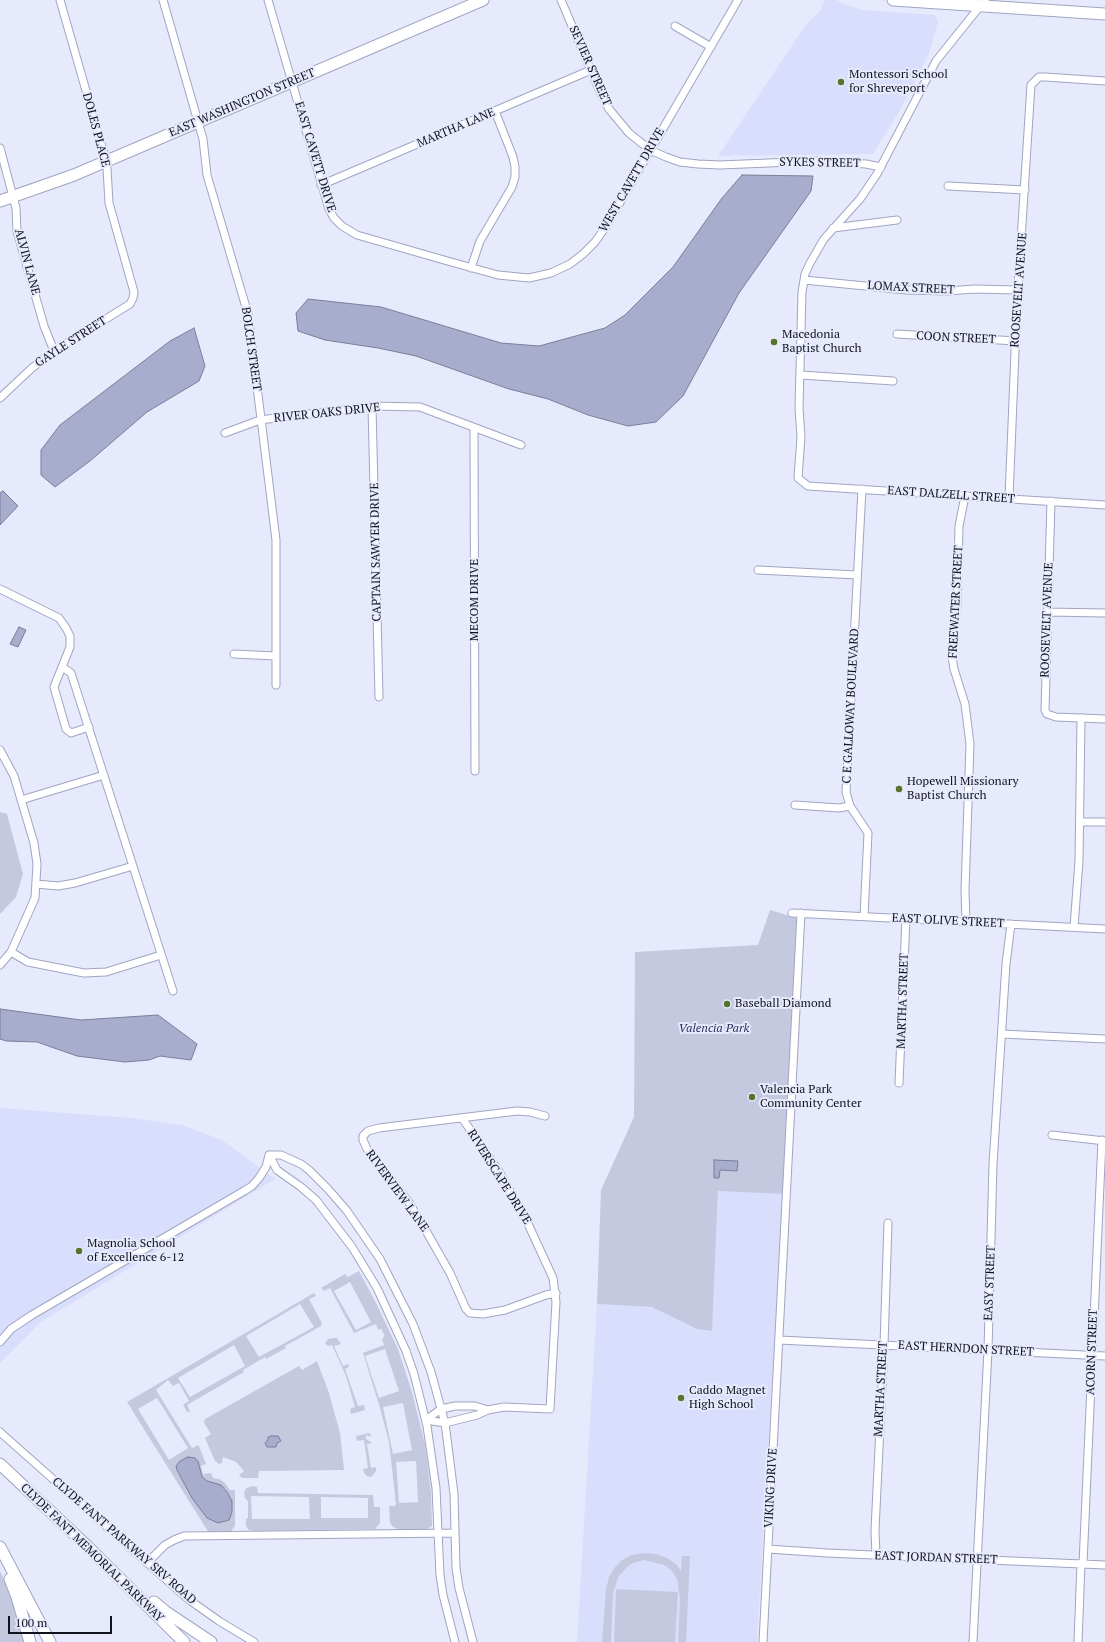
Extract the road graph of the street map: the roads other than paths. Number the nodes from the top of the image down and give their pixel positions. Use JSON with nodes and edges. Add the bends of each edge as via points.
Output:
{"nodes":[{"id":1,"x":60,"y":0,"type":"edge"},
{"id":2,"x":162,"y":0,"type":"edge"},
{"id":3,"x":268,"y":0,"type":"edge"},
{"id":4,"x":483,"y":0,"type":"edge"},
{"id":5,"x":561,"y":0,"type":"edge"},
{"id":6,"x":738,"y":0,"type":"edge"},
{"id":7,"x":893,"y":0,"type":"edge"},
{"id":8,"x":982,"y":3,"type":"edge"},
{"id":9,"x":1105,"y":14,"type":"edge"},
{"id":10,"x":675,"y":26,"type":"dead end"},
{"id":11,"x":711,"y":47,"type":"junction"},
{"id":12,"x":591,"y":70,"type":"junction"},
{"id":13,"x":1105,"y":81,"type":"edge"},
{"id":14,"x":292,"y":82,"type":"junction"},
{"id":15,"x":495,"y":111,"type":"junction"},
{"id":16,"x":198,"y":122,"type":"junction"},
{"id":17,"x":0,"y":148,"type":"edge"},
{"id":18,"x":650,"y":150,"type":"junction"},
{"id":19,"x":106,"y":162,"type":"junction"},
{"id":20,"x":758,"y":163,"type":"joint"},
{"id":21,"x":881,"y":167,"type":"junction"},
{"id":22,"x":321,"y":185,"type":"junction"},
{"id":23,"x":948,"y":186,"type":"dead end"},
{"id":24,"x":1025,"y":190,"type":"junction"},
{"id":25,"x":14,"y":197,"type":"junction"},
{"id":26,"x":0,"y":201,"type":"edge"},
{"id":27,"x":898,"y":220,"type":"dead end"},
{"id":28,"x":833,"y":228,"type":"junction"},
{"id":29,"x":471,"y":268,"type":"junction"},
{"id":30,"x":804,"y":280,"type":"junction"},
{"id":31,"x":1018,"y":290,"type":"junction"},
{"id":32,"x":127,"y":306,"type":"joint"},
{"id":33,"x":897,"y":334,"type":"dead end"},
{"id":34,"x":1016,"y":341,"type":"junction"},
{"id":35,"x":54,"y":350,"type":"junction"},
{"id":36,"x":801,"y":375,"type":"junction"},
{"id":37,"x":893,"y":381,"type":"dead end"},
{"id":38,"x":0,"y":398,"type":"edge"},
{"id":39,"x":372,"y":406,"type":"junction"},
{"id":40,"x":260,"y":420,"type":"junction"},
{"id":41,"x":474,"y":428,"type":"junction"},
{"id":42,"x":225,"y":433,"type":"dead end"},
{"id":43,"x":521,"y":446,"type":"dead end"},
{"id":44,"x":862,"y":489,"type":"junction"},
{"id":45,"x":965,"y":496,"type":"junction"},
{"id":46,"x":1009,"y":498,"type":"junction"},
{"id":47,"x":1051,"y":501,"type":"junction"},
{"id":48,"x":1105,"y":504,"type":"edge"},
{"id":49,"x":758,"y":570,"type":"dead end"},
{"id":50,"x":857,"y":575,"type":"junction"},
{"id":51,"x":0,"y":589,"type":"edge"},
{"id":52,"x":1047,"y":612,"type":"junction"},
{"id":53,"x":1105,"y":614,"type":"edge"},
{"id":54,"x":234,"y":654,"type":"dead end"},
{"id":55,"x":276,"y":656,"type":"junction"},
{"id":56,"x":62,"y":668,"type":"junction"},
{"id":57,"x":276,"y":685,"type":"dead end"},
{"id":58,"x":379,"y":697,"type":"dead end"},
{"id":59,"x":1081,"y":718,"type":"junction"},
{"id":60,"x":1105,"y":719,"type":"edge"},
{"id":61,"x":89,"y":727,"type":"junction"},
{"id":62,"x":0,"y":750,"type":"edge"},
{"id":63,"x":475,"y":771,"type":"dead end"},
{"id":64,"x":104,"y":775,"type":"junction"},
{"id":65,"x":21,"y":800,"type":"junction"},
{"id":66,"x":795,"y":805,"type":"dead end"},
{"id":67,"x":850,"y":806,"type":"junction"},
{"id":68,"x":1080,"y":822,"type":"junction"},
{"id":69,"x":1105,"y":822,"type":"edge"},
{"id":70,"x":133,"y":866,"type":"junction"},
{"id":71,"x":36,"y":884,"type":"junction"},
{"id":72,"x":792,"y":913,"type":"dead end"},
{"id":73,"x":801,"y":913,"type":"junction"},
{"id":74,"x":864,"y":916,"type":"junction"},
{"id":75,"x":906,"y":918,"type":"junction"},
{"id":76,"x":966,"y":922,"type":"junction"},
{"id":77,"x":1012,"y":924,"type":"junction"},
{"id":78,"x":1074,"y":928,"type":"junction"},
{"id":79,"x":1105,"y":929,"type":"edge"},
{"id":80,"x":11,"y":952,"type":"junction"},
{"id":81,"x":161,"y":955,"type":"junction"},
{"id":82,"x":0,"y":965,"type":"edge"},
{"id":83,"x":173,"y":991,"type":"dead end"},
{"id":84,"x":1002,"y":1034,"type":"junction"},
{"id":85,"x":1105,"y":1039,"type":"edge"},
{"id":86,"x":899,"y":1083,"type":"dead end"},
{"id":87,"x":545,"y":1116,"type":"dead end"},
{"id":88,"x":462,"y":1118,"type":"junction"},
{"id":89,"x":1052,"y":1135,"type":"dead end"},
{"id":90,"x":1104,"y":1141,"type":"edge"},
{"id":91,"x":269,"y":1155,"type":"junction"},
{"id":92,"x":888,"y":1223,"type":"dead end"},
{"id":93,"x":556,"y":1293,"type":"junction"},
{"id":94,"x":779,"y":1337,"type":"junction"},
{"id":95,"x":0,"y":1342,"type":"edge"},
{"id":96,"x":884,"y":1345,"type":"junction"},
{"id":97,"x":988,"y":1350,"type":"junction"},
{"id":98,"x":1092,"y":1356,"type":"junction"},
{"id":99,"x":1105,"y":1356,"type":"edge"},
{"id":100,"x":441,"y":1409,"type":"junction"},
{"id":101,"x":488,"y":1410,"type":"junction"},
{"id":102,"x":426,"y":1420,"type":"junction"},
{"id":103,"x":445,"y":1423,"type":"junction"},
{"id":104,"x":0,"y":1432,"type":"edge"},
{"id":105,"x":0,"y":1464,"type":"edge"},
{"id":106,"x":438,"y":1533,"type":"junction"},
{"id":107,"x":455,"y":1533,"type":"junction"},
{"id":108,"x":0,"y":1547,"type":"edge"},
{"id":109,"x":768,"y":1549,"type":"junction"},
{"id":110,"x":876,"y":1556,"type":"junction"},
{"id":111,"x":0,"y":1557,"type":"edge"},
{"id":112,"x":977,"y":1560,"type":"junction"},
{"id":113,"x":147,"y":1563,"type":"junction"},
{"id":114,"x":1082,"y":1563,"type":"junction"},
{"id":115,"x":1105,"y":1565,"type":"edge"},
{"id":116,"x":111,"y":1568,"type":"junction"},
{"id":117,"x":30,"y":1642,"type":"edge"},
{"id":118,"x":50,"y":1642,"type":"edge"},
{"id":119,"x":184,"y":1642,"type":"edge"},
{"id":120,"x":211,"y":1642,"type":"edge"},
{"id":121,"x":254,"y":1642,"type":"edge"},
{"id":122,"x":455,"y":1642,"type":"edge"},
{"id":123,"x":473,"y":1642,"type":"edge"},
{"id":124,"x":763,"y":1642,"type":"edge"},
{"id":125,"x":973,"y":1642,"type":"edge"},
{"id":126,"x":1078,"y":1642,"type":"edge"}],
"edges":[{"from":1,"to":19,"type":"street","name":"DOLES PLACE"},
{"from":2,"to":16,"type":"street","name":"BOLCH STREET"},
{"from":3,"to":14,"type":"street","name":"EAST CAVETT DRIVE"},
{"from":4,"to":14,"type":"street","name":"EAST WASHINGTON STREET"},
{"from":5,"to":12,"type":"street","name":"SEVIER STREET"},
{"from":6,"to":11,"type":"street","name":"WEST CAVETT DRIVE"},
{"from":7,"to":8,"type":"street"},
{"from":8,"to":9,"type":"street"},
{"from":8,"to":21,"type":"street","via":[[936,61]]},
{"from":10,"to":11,"type":"street"},
{"from":11,"to":18,"type":"street","name":"WEST CAVETT DRIVE"},
{"from":12,"to":15,"type":"street","name":"MARTHA LANE"},
{"from":12,"to":18,"type":"street","name":"SEVIER STREET","via":[[609,109],[629,133]]},
{"from":13,"to":24,"type":"street","name":"ROOSEVELT AVENUE","via":[[1039,77],[1033,82],[1030,89]]},
{"from":14,"to":16,"type":"street","name":"EAST WASHINGTON STREET"},
{"from":14,"to":22,"type":"street","name":"EAST CAVETT DRIVE"},
{"from":15,"to":22,"type":"street","name":"MARTHA LANE"},
{"from":15,"to":29,"type":"street","via":[[513,157],[515,177],[512,187],[480,241]]},
{"from":16,"to":19,"type":"street","name":"EAST WASHINGTON STREET"},
{"from":16,"to":40,"type":"street","name":"BOLCH STREET","via":[[203,138],[207,176],[248,314]]},
{"from":17,"to":25,"type":"street","name":"ALVIN LANE"},
{"from":18,"to":20,"type":"street","name":"SEVIER STREET","via":[[688,163]]},
{"from":18,"to":29,"type":"street","name":"WEST CAVETT DRIVE","via":[[605,228],[595,242],[570,264],[551,273],[529,278],[498,275]]},
{"from":19,"to":25,"type":"street","name":"EAST WASHINGTON STREET"},
{"from":19,"to":32,"type":"street","name":"DOLES PLACE","via":[[109,203],[134,292]]},
{"from":20,"to":21,"type":"street","name":"SYKES STREET","via":[[822,162]]},
{"from":21,"to":28,"type":"street","via":[[870,186]]},
{"from":22,"to":29,"type":"street","name":"EAST CAVETT DRIVE","via":[[334,218],[351,233]]},
{"from":23,"to":24,"type":"street"},
{"from":24,"to":31,"type":"street","name":"ROOSEVELT AVENUE"},
{"from":25,"to":26,"type":"street","name":"EAST WASHINGTON STREET"},
{"from":25,"to":35,"type":"street","name":"ALVIN LANE","via":[[17,231],[44,326]]},
{"from":27,"to":28,"type":"street"},
{"from":28,"to":30,"type":"street","via":[[810,263]]},
{"from":30,"to":31,"type":"street","name":"LOMAX STREET","via":[[906,290]]},
{"from":30,"to":36,"type":"street"},
{"from":31,"to":34,"type":"street","name":"ROOSEVELT AVENUE"},
{"from":32,"to":35,"type":"street","name":"GAYLE STREET"},
{"from":33,"to":34,"type":"street","name":"COON STREET"},
{"from":34,"to":46,"type":"street","name":"ROOSEVELT AVENUE"},
{"from":35,"to":38,"type":"street","name":"GAYLE STREET"},
{"from":36,"to":37,"type":"street"},
{"from":36,"to":44,"type":"street","name":"EAST DALZELL STREET","via":[[799,479],[808,486]]},
{"from":39,"to":40,"type":"street","name":"RIVER OAKS DRIVE"},
{"from":39,"to":41,"type":"street","name":"RIVER OAKS DRIVE","via":[[420,407]]},
{"from":39,"to":58,"type":"street","name":"CAPTAIN SAWYER DRIVE"},
{"from":40,"to":42,"type":"street","name":"RIVER OAKS DRIVE"},
{"from":40,"to":55,"type":"street","name":"BOLCH STREET","via":[[276,540]]},
{"from":41,"to":43,"type":"street","name":"RIVER OAKS DRIVE"},
{"from":41,"to":63,"type":"street","name":"MECOM DRIVE"},
{"from":44,"to":45,"type":"street","name":"EAST DALZELL STREET"},
{"from":44,"to":50,"type":"street","name":"C E GALLOWAY BOULEVARD"},
{"from":45,"to":46,"type":"street","name":"EAST DALZELL STREET"},
{"from":45,"to":76,"type":"street","name":"FREEWATER STREET","via":[[959,526],[957,603],[952,657],[965,704],[970,744]]},
{"from":46,"to":47,"type":"street","name":"EAST DALZELL STREET"},
{"from":47,"to":48,"type":"street","name":"EAST DALZELL STREET"},
{"from":47,"to":52,"type":"street","name":"ROOSEVELT AVENUE"},
{"from":49,"to":50,"type":"street"},
{"from":50,"to":67,"type":"street","name":"C E GALLOWAY BOULEVARD","via":[[846,792]]},
{"from":51,"to":56,"type":"street","via":[[59,618],[70,636],[70,647]]},
{"from":52,"to":53,"type":"street"},
{"from":52,"to":59,"type":"street","name":"ROOSEVELT AVENUE","via":[[1045,710],[1047,714],[1056,717]]},
{"from":54,"to":55,"type":"street"},
{"from":55,"to":57,"type":"street","name":"BOLCH STREET"},
{"from":56,"to":61,"type":"street","via":[[71,673]]},
{"from":56,"to":61,"type":"street","via":[[54,686],[66,729],[71,733]]},
{"from":59,"to":60,"type":"street"},
{"from":59,"to":68,"type":"street"},
{"from":61,"to":64,"type":"street"},
{"from":62,"to":65,"type":"street","via":[[14,776]]},
{"from":64,"to":65,"type":"street"},
{"from":64,"to":70,"type":"street"},
{"from":65,"to":71,"type":"street","via":[[34,843]]},
{"from":66,"to":67,"type":"street","via":[[839,808]]},
{"from":67,"to":74,"type":"street","name":"C E GALLOWAY BOULEVARD","via":[[867,829],[869,839]]},
{"from":68,"to":69,"type":"street"},
{"from":68,"to":78,"type":"street"},
{"from":70,"to":71,"type":"street","via":[[75,883],[58,886]]},
{"from":70,"to":81,"type":"street"},
{"from":71,"to":80,"type":"street","via":[[35,898]]},
{"from":72,"to":73,"type":"street","name":"EAST OLIVE STREET"},
{"from":73,"to":74,"type":"street","name":"EAST OLIVE STREET"},
{"from":73,"to":94,"type":"street","name":"VIKING DRIVE"},
{"from":74,"to":75,"type":"street","name":"EAST OLIVE STREET"},
{"from":75,"to":76,"type":"street","name":"EAST OLIVE STREET"},
{"from":75,"to":86,"type":"street","name":"MARTHA STREET"},
{"from":76,"to":77,"type":"street","name":"EAST OLIVE STREET"},
{"from":77,"to":78,"type":"street","name":"EAST OLIVE STREET"},
{"from":77,"to":84,"type":"street","name":"EASY STREET","via":[[1006,964]]},
{"from":78,"to":79,"type":"street","name":"EAST OLIVE STREET"},
{"from":80,"to":81,"type":"street","via":[[28,962],[84,973],[106,972]]},
{"from":80,"to":82,"type":"street"},
{"from":81,"to":83,"type":"street"},
{"from":84,"to":85,"type":"street"},
{"from":84,"to":97,"type":"street","name":"EASY STREET","via":[[993,1164]]},
{"from":87,"to":88,"type":"street","via":[[523,1111]]},
{"from":88,"to":93,"type":"street","name":"RIVERSCAPE DRIVE","via":[[498,1170],[523,1213],[553,1278]]},
{"from":88,"to":93,"type":"street","name":"RIVERVIEW LANE","via":[[379,1128],[368,1131],[363,1136],[367,1149],[426,1228],[470,1313],[482,1314],[505,1310]]},
{"from":89,"to":90,"type":"street"},
{"from":90,"to":98,"type":"street","name":"ACORN STREET"},
{"from":91,"to":95,"type":"street","via":[[266,1167],[259,1178],[248,1188],[32,1315],[11,1330]]},
{"from":91,"to":100,"type":"street","via":[[281,1155],[309,1170],[332,1193],[367,1239],[392,1279],[413,1324],[431,1372]]},
{"from":91,"to":102,"type":"street","via":[[277,1170],[316,1200],[366,1269],[406,1351]]},
{"from":92,"to":96,"type":"street","name":"MARTHA STREET"},
{"from":93,"to":101,"type":"street","name":"RIVERSCAPE DRIVE","via":[[550,1409],[509,1407]]},
{"from":94,"to":96,"type":"street","name":"EAST HERNDON STREET"},
{"from":94,"to":109,"type":"street","name":"VIKING DRIVE"},
{"from":96,"to":97,"type":"street","name":"EAST HERNDON STREET"},
{"from":96,"to":110,"type":"street","name":"MARTHA STREET"},
{"from":97,"to":98,"type":"street","name":"EAST HERNDON STREET"},
{"from":97,"to":112,"type":"street","name":"EASY STREET"},
{"from":98,"to":99,"type":"street","name":"EAST HERNDON STREET"},
{"from":98,"to":114,"type":"street","name":"ACORN STREET"},
{"from":100,"to":101,"type":"street","name":"RIVERSCAPE DRIVE","via":[[475,1406]]},
{"from":100,"to":102,"type":"street","name":"RIVERSCAPE DRIVE"},
{"from":100,"to":103,"type":"street"},
{"from":101,"to":103,"type":"street","name":"RIVERSCAPE DRIVE"},
{"from":102,"to":103,"type":"street","name":"RIVERSCAPE DRIVE"},
{"from":102,"to":106,"type":"street","via":[[436,1488]]},
{"from":103,"to":107,"type":"street"},
{"from":104,"to":113,"type":"street","name":"CLYDE FANT PARKWAY SRV ROAD"},
{"from":105,"to":116,"type":"street","name":"CLYDE FANT MEMORIAL PARKWAY"},
{"from":106,"to":107,"type":"street"},
{"from":106,"to":113,"type":"street","via":[[184,1536],[165,1545]]},
{"from":106,"to":122,"type":"street","via":[[441,1582]]},
{"from":107,"to":123,"type":"street","via":[[459,1588]]},
{"from":108,"to":118,"type":"street"},
{"from":109,"to":110,"type":"street","name":"EAST JORDAN STREET"},
{"from":109,"to":124,"type":"street","name":"VIKING DRIVE"},
{"from":110,"to":112,"type":"street","name":"EAST JORDAN STREET"},
{"from":111,"to":117,"type":"street","via":[[18,1597]]},
{"from":112,"to":114,"type":"street","name":"EAST JORDAN STREET"},
{"from":112,"to":125,"type":"street","name":"EASY STREET"},
{"from":113,"to":121,"type":"street","name":"CLYDE FANT PARKWAY SRV ROAD","via":[[202,1610]]},
{"from":114,"to":115,"type":"street","name":"EAST JORDAN STREET"},
{"from":114,"to":126,"type":"street","name":"ACORN STREET"},
{"from":116,"to":119,"type":"street","name":"CLYDE FANT MEMORIAL PARKWAY"},
{"from":116,"to":120,"type":"street","via":[[166,1612]]}]}
